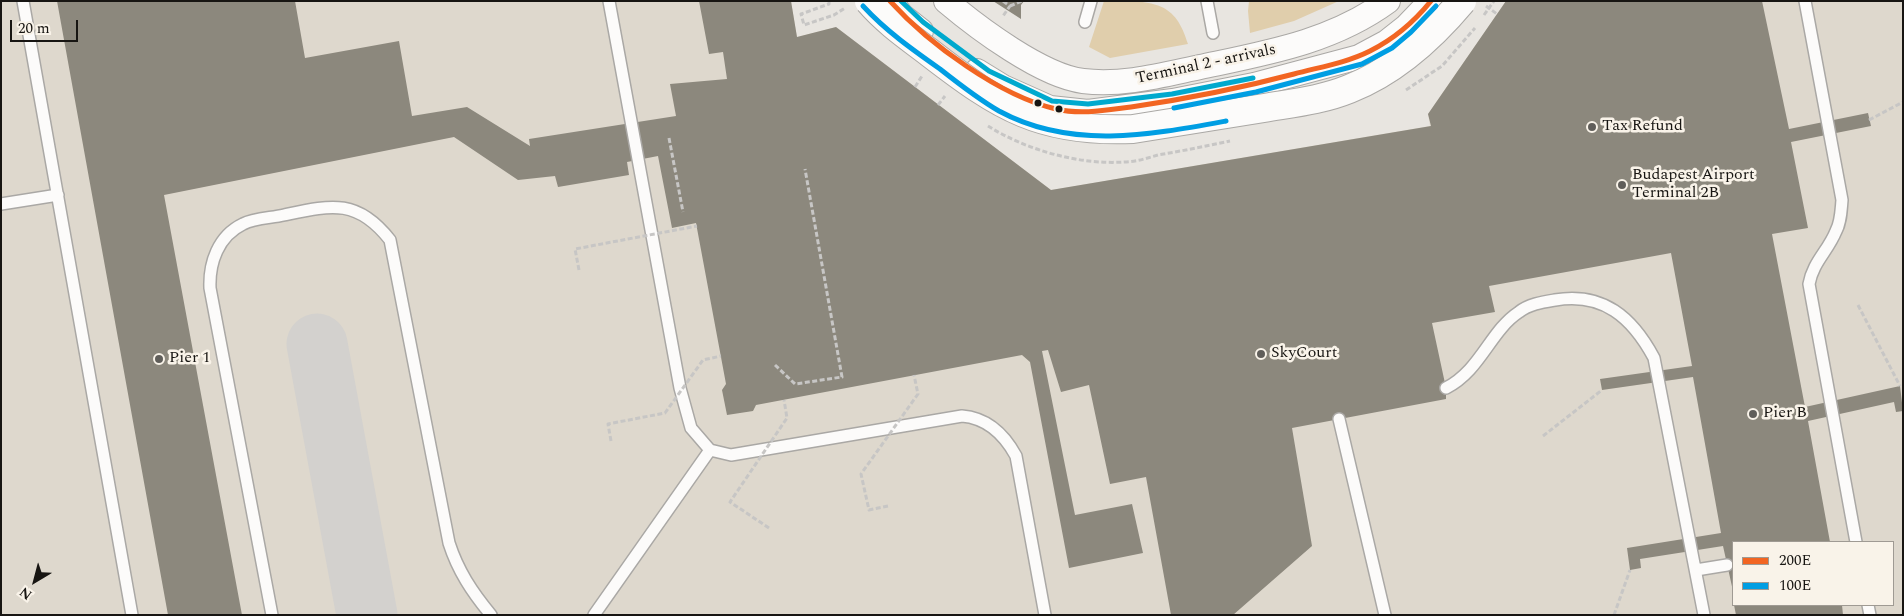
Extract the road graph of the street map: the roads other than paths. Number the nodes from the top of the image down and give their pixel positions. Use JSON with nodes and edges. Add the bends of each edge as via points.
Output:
{"nodes":[{"id":1,"x":23,"y":1,"type":"edge"},
{"id":2,"x":609,"y":1,"type":"edge"},
{"id":3,"x":869,"y":1,"type":"edge"},
{"id":4,"x":890,"y":1,"type":"edge"},
{"id":5,"x":946,"y":1,"type":"edge"},
{"id":6,"x":1091,"y":1,"type":"edge"},
{"id":7,"x":1206,"y":1,"type":"edge"},
{"id":8,"x":1388,"y":1,"type":"edge"},
{"id":9,"x":1431,"y":1,"type":"edge"},
{"id":10,"x":1462,"y":1,"type":"edge"},
{"id":11,"x":1805,"y":1,"type":"edge"},
{"id":12,"x":1085,"y":22,"type":"dead end"},
{"id":13,"x":1213,"y":33,"type":"dead end"},
{"id":14,"x":58,"y":195,"type":"junction"},
{"id":15,"x":1,"y":204,"type":"edge"},
{"id":16,"x":1446,"y":388,"type":"dead end"},
{"id":17,"x":1339,"y":419,"type":"dead end"},
{"id":18,"x":710,"y":450,"type":"junction"},
{"id":19,"x":1852,"y":541,"type":"edge"},
{"id":20,"x":1727,"y":565,"type":"dead end"},
{"id":21,"x":1696,"y":570,"type":"junction"},
{"id":22,"x":132,"y":615,"type":"edge"},
{"id":23,"x":272,"y":615,"type":"edge"},
{"id":24,"x":491,"y":615,"type":"edge"},
{"id":25,"x":594,"y":615,"type":"edge"},
{"id":26,"x":1045,"y":615,"type":"edge"},
{"id":27,"x":1384,"y":615,"type":"edge"},
{"id":28,"x":1704,"y":615,"type":"edge"}],
"edges":[{"from":1,"to":14,"type":"lane"},
{"from":2,"to":18,"type":"lane","via":[[680,388],[691,428]]},
{"from":3,"to":10,"type":"street","bridge":true,"via":[[891,23],[999,102],[1047,122],[1072,128],[1106,130],[1133,129],[1312,100],[1350,89],[1379,75],[1408,55],[1429,38]]},
{"from":4,"to":9,"type":"street","name":"Terminal 2 - arrivals","via":[[918,28],[985,77],[1050,108],[1088,112],[1173,101],[1254,85],[1359,56],[1387,42]]},
{"from":5,"to":8,"type":"street","name":"Terminal 2 - arrivals","via":[[1039,65],[1076,79],[1100,81],[1134,81],[1292,47],[1344,28]]},
{"from":6,"to":12,"type":"lane"},
{"from":7,"to":13,"type":"lane"},
{"from":11,"to":19,"type":"lane","via":[[1842,200],[1836,232],[1811,269],[1809,284]]},
{"from":14,"to":15,"type":"lane"},
{"from":14,"to":22,"type":"lane"},
{"from":16,"to":21,"type":"lane","via":[[1469,372],[1518,312],[1530,306],[1571,297],[1590,299],[1622,316],[1646,342],[1654,358]]},
{"from":17,"to":27,"type":"lane"},
{"from":18,"to":25,"type":"lane"},
{"from":18,"to":26,"type":"lane","via":[[731,455],[962,416],[984,420],[1003,437],[1016,456]]},
{"from":20,"to":21,"type":"lane"},
{"from":21,"to":28,"type":"lane"},
{"from":23,"to":24,"type":"lane","via":[[210,288],[212,260],[232,231],[244,223],[328,206],[366,216],[390,240],[449,543],[456,566],[468,587]]}]}
